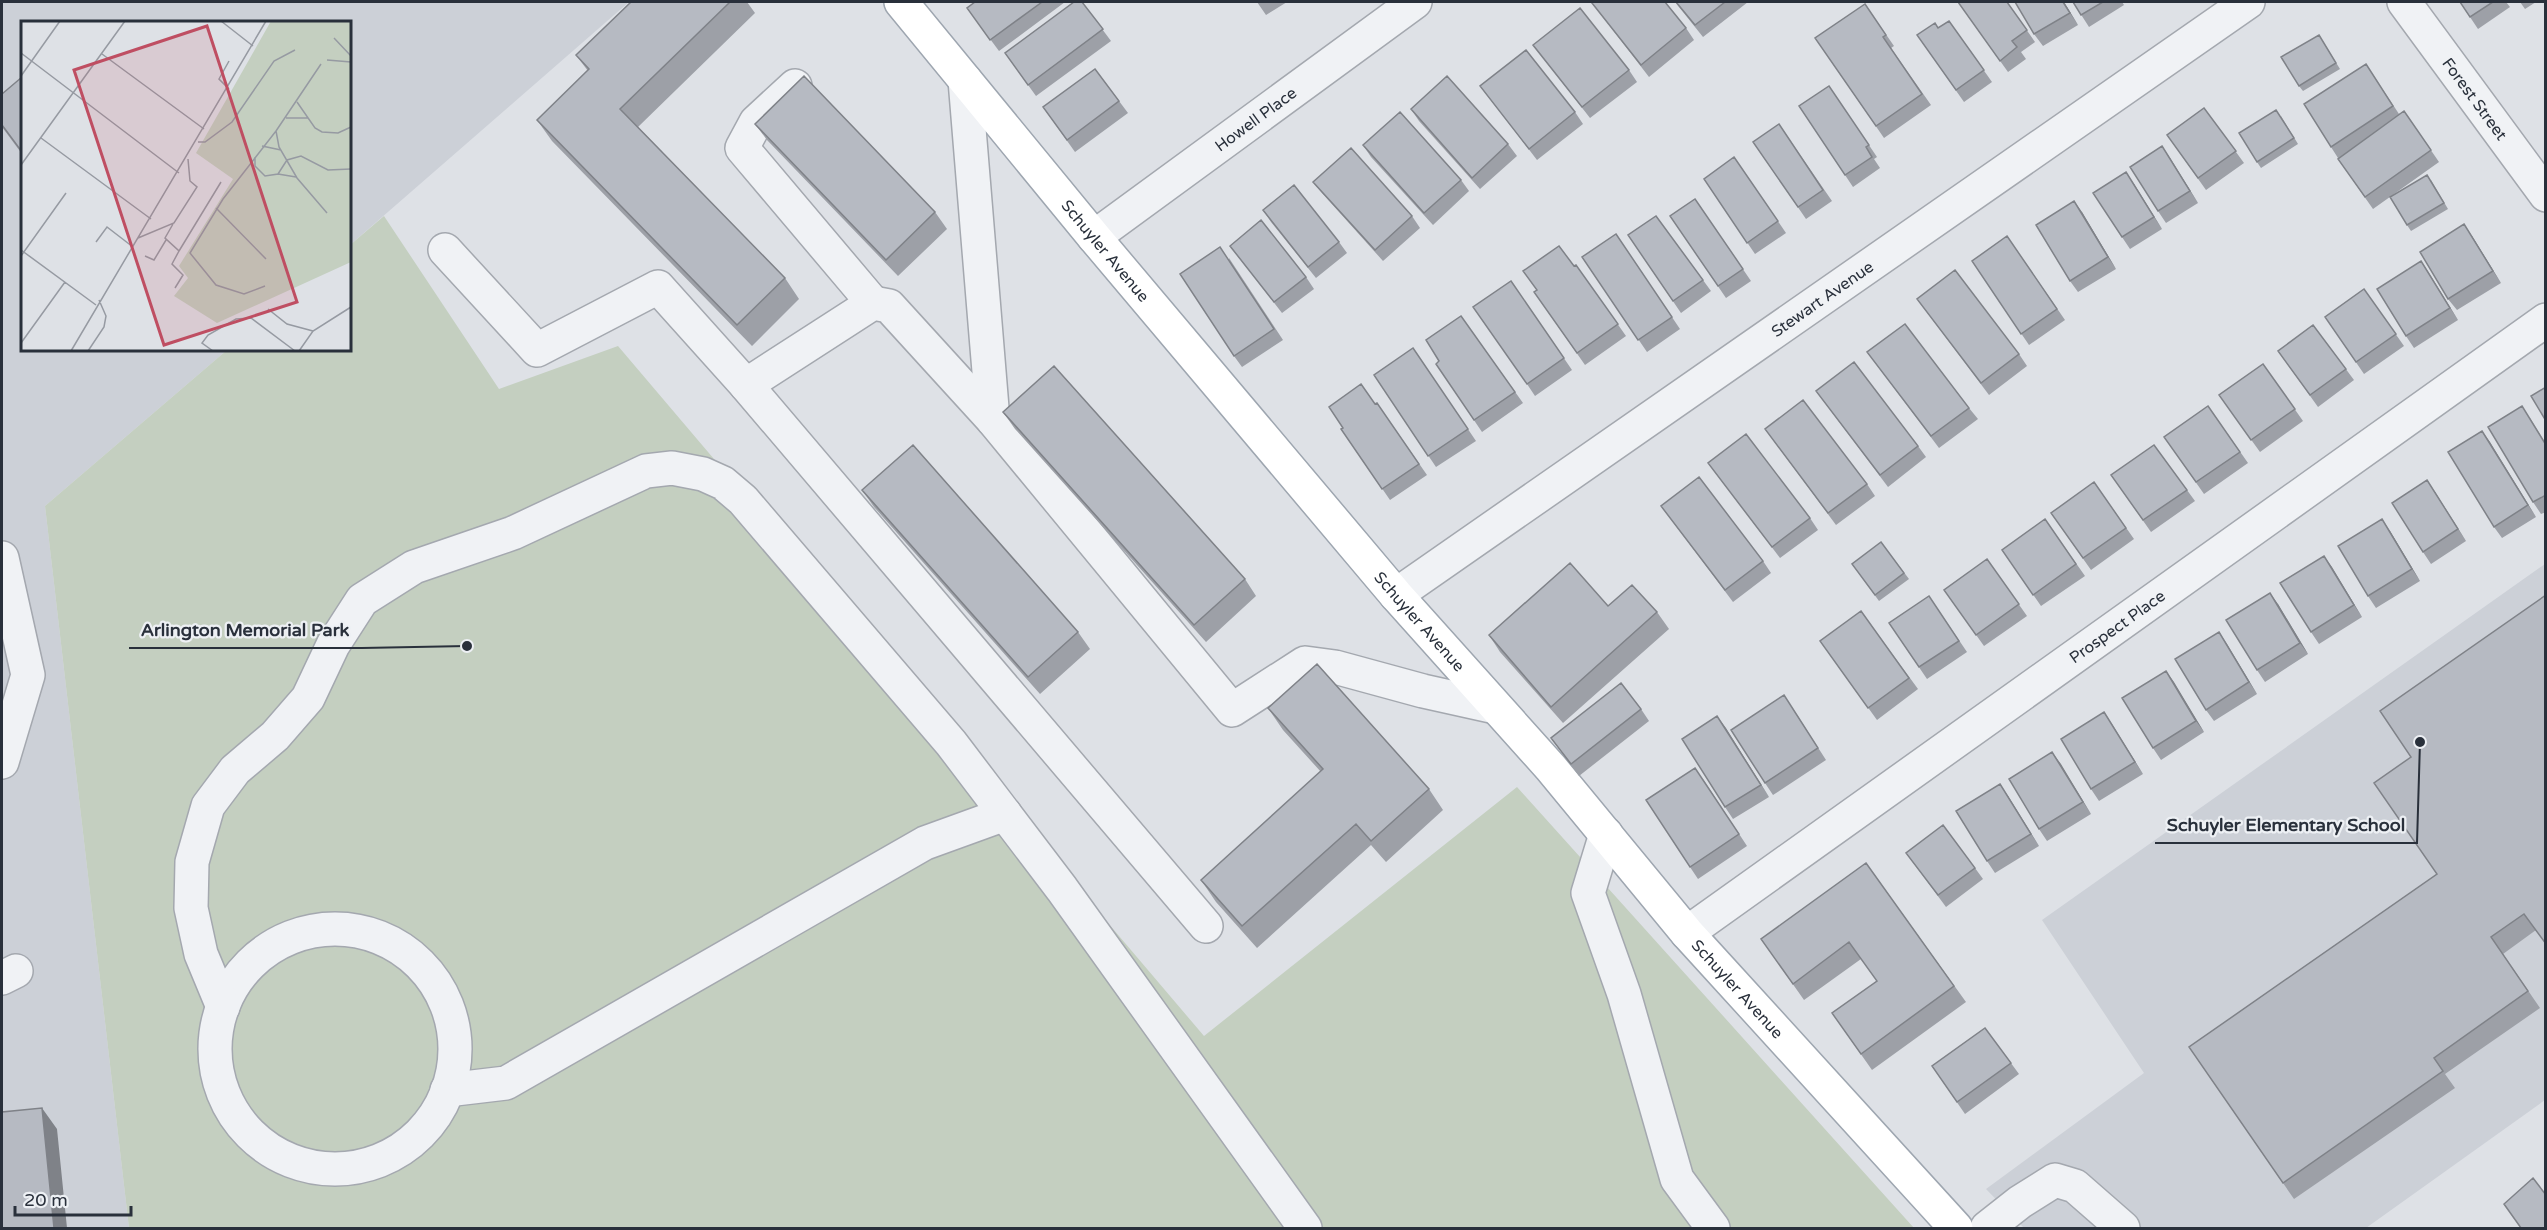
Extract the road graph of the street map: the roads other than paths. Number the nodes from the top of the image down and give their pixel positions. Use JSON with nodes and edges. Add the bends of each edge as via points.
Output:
{"nodes":[{"id":1,"x":1415,"y":2,"type":"edge"},
{"id":2,"x":2248,"y":2,"type":"edge"},
{"id":3,"x":2404,"y":2,"type":"edge"},
{"id":4,"x":910,"y":5,"type":"edge"},
{"id":5,"x":965,"y":80,"type":"junction"},
{"id":6,"x":795,"y":87,"type":"edge"},
{"id":7,"x":2546,"y":195,"type":"edge"},
{"id":8,"x":1094,"y":237,"type":"junction"},
{"id":9,"x":445,"y":250,"type":"dead end"},
{"id":10,"x":873,"y":303,"type":"junction"},
{"id":11,"x":2546,"y":320,"type":"edge"},
{"id":12,"x":746,"y":385,"type":"junction"},
{"id":13,"x":993,"y":420,"type":"junction"},
{"id":14,"x":2,"y":558,"type":"edge"},
{"id":15,"x":1396,"y":595,"type":"junction"},
{"id":16,"x":1496,"y":706,"type":"junction"},
{"id":17,"x":2,"y":762,"type":"edge"},
{"id":18,"x":1005,"y":814,"type":"junction"},
{"id":19,"x":1606,"y":834,"type":"junction"},
{"id":20,"x":1206,"y":926,"type":"dead end"},
{"id":21,"x":1688,"y":933,"type":"junction"},
{"id":22,"x":223,"y":1007,"type":"junction"},
{"id":23,"x":447,"y":1090,"type":"junction"},
{"id":24,"x":1305,"y":1228,"type":"edge"},
{"id":25,"x":1713,"y":1228,"type":"edge"},
{"id":26,"x":1956,"y":1228,"type":"edge"},
{"id":27,"x":1987,"y":1228,"type":"edge"},
{"id":28,"x":2123,"y":1228,"type":"edge"}],
"edges":[{"from":1,"to":8,"type":"street","name":"Howell Place"},
{"from":2,"to":15,"type":"street","name":"Stewart Avenue"},
{"from":3,"to":7,"type":"street","name":"Forest Street"},
{"from":4,"to":5,"type":"main road","name":"Schuyler Avenue"},
{"from":5,"to":8,"type":"main road","name":"Schuyler Avenue"},
{"from":5,"to":13,"type":"street"},
{"from":6,"to":10,"type":"street","via":[[756,122],[742,148]]},
{"from":8,"to":15,"type":"main road","name":"Schuyler Avenue"},
{"from":9,"to":12,"type":"street","via":[[537,350],[658,287]]},
{"from":10,"to":12,"type":"street"},
{"from":10,"to":13,"type":"street","via":[[890,306]]},
{"from":11,"to":21,"type":"street","name":"Prospect Place"},
{"from":12,"to":20,"type":"street"},
{"from":13,"to":16,"type":"street","via":[[1232,710],[1305,663]]},
{"from":14,"to":17,"type":"street","via":[[28,675]]},
{"from":15,"to":16,"type":"main road","name":"Schuyler Avenue"},
{"from":16,"to":19,"type":"main road","name":"Schuyler Avenue"},
{"from":18,"to":22,"type":"street","via":[[951,743],[743,500],[723,483],[703,474],[672,468],[646,471],[513,533],[414,567],[362,600],[333,645],[308,698],[275,736],[235,770],[208,806],[192,862],[191,908],[201,954]]},
{"from":18,"to":23,"type":"street","via":[[925,843],[506,1083]]},
{"from":18,"to":24,"type":"street"},
{"from":19,"to":21,"type":"main road","name":"Schuyler Avenue"},
{"from":19,"to":25,"type":"street","via":[[1588,893],[1624,994],[1677,1179]]},
{"from":21,"to":26,"type":"main road","name":"Schuyler Avenue"},
{"from":22,"to":23,"type":"street","via":[[229,990],[252,960],[284,939],[319,928],[357,929],[392,942],[422,964],[443,995],[455,1036],[452,1078]]},
{"from":22,"to":23,"type":"street","via":[[216,1025],[214,1063],[226,1103],[251,1137],[286,1160],[327,1170],[368,1165],[406,1147],[435,1116]]},
{"from":27,"to":28,"type":"street","via":[[2055,1180],[2075,1186]]}]}
